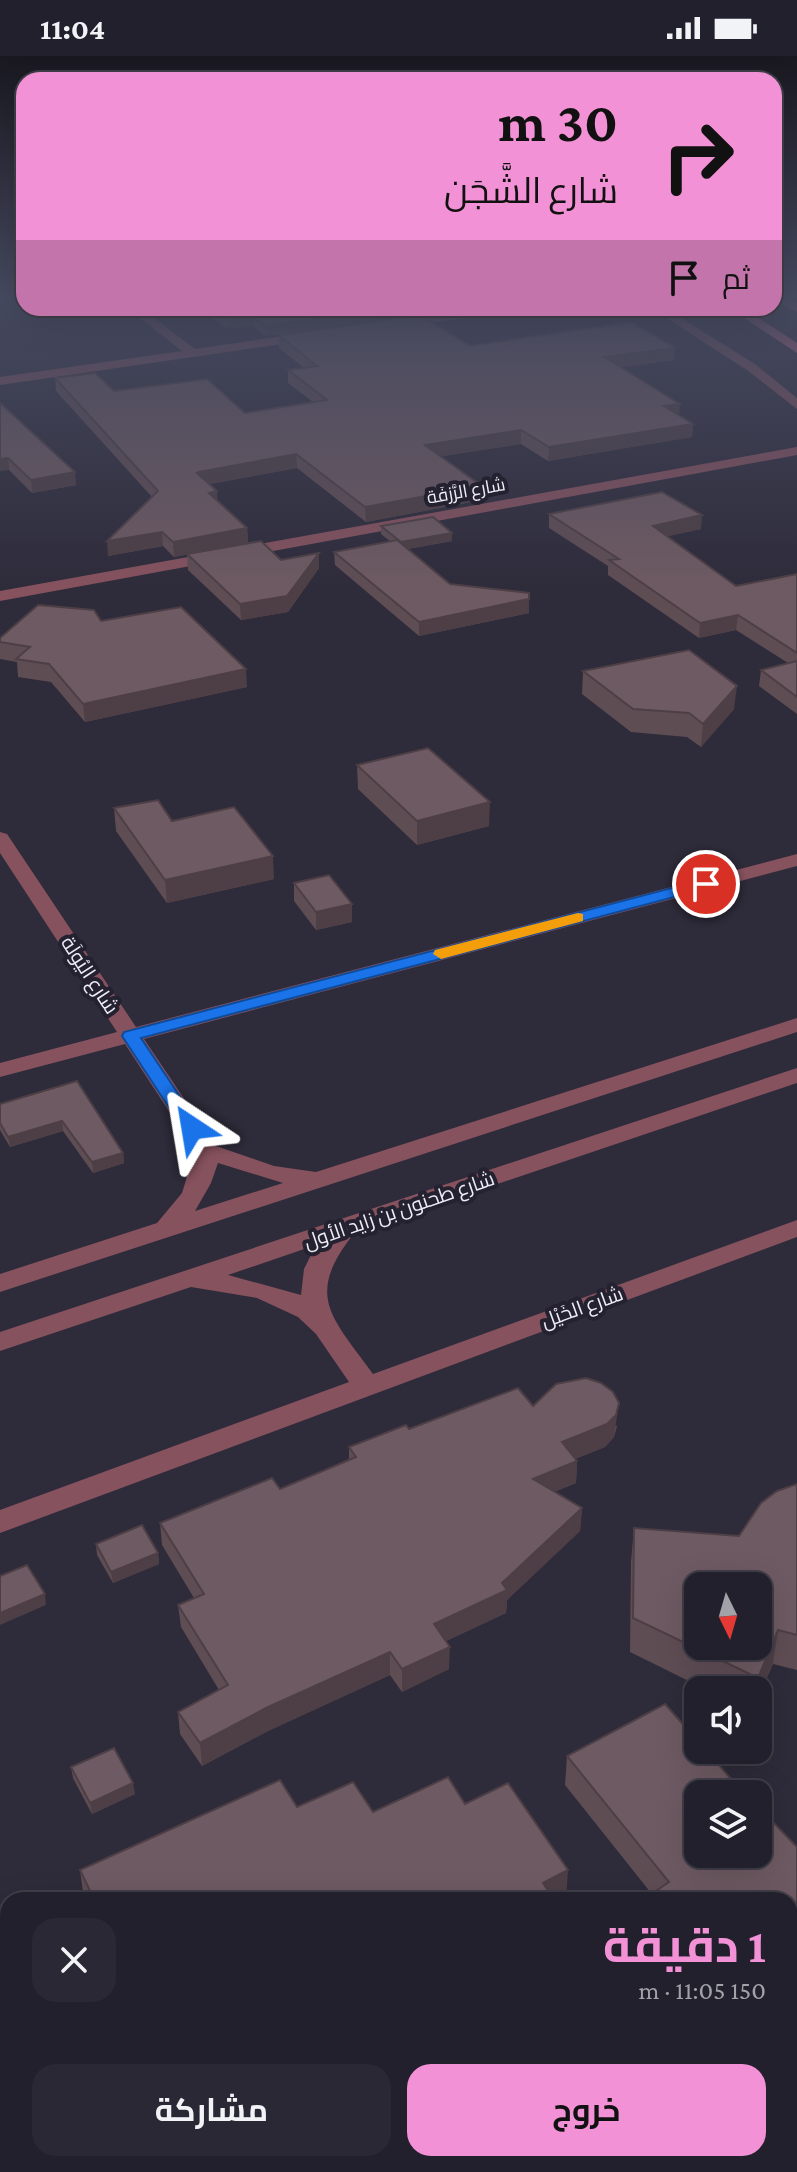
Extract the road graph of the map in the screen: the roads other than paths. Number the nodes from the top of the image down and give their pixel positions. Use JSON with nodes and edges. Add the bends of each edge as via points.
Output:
{"nodes":[{"id":1,"x":797,"y":451,"type":"edge"},
{"id":2,"x":0,"y":596,"type":"edge"},
{"id":3,"x":0,"y":838,"type":"edge"},
{"id":4,"x":797,"y":860,"type":"edge"},
{"id":5,"x":797,"y":1025,"type":"edge"},
{"id":6,"x":130,"y":1036,"type":"junction"},
{"id":7,"x":0,"y":1070,"type":"edge"},
{"id":8,"x":797,"y":1075,"type":"edge"},
{"id":9,"x":207,"y":1151,"type":"junction"},
{"id":10,"x":318,"y":1180,"type":"junction"},
{"id":11,"x":167,"y":1228,"type":"junction"},
{"id":12,"x":345,"y":1228,"type":"junction"},
{"id":13,"x":797,"y":1228,"type":"edge"},
{"id":14,"x":185,"y":1280,"type":"junction"},
{"id":15,"x":0,"y":1283,"type":"edge"},
{"id":16,"x":318,"y":1318,"type":"junction"},
{"id":17,"x":0,"y":1342,"type":"edge"},
{"id":18,"x":367,"y":1386,"type":"junction"},
{"id":19,"x":0,"y":1522,"type":"edge"}],
"edges":[{"from":1,"to":2,"type":"street","name":"شارع الرَّزفَة"},
{"from":3,"to":6,"type":"street","name":"شارع اليُولَة"},
{"from":4,"to":6,"type":"street"},
{"from":5,"to":10,"type":"street"},
{"from":6,"to":7,"type":"street"},
{"from":6,"to":9,"type":"street","name":"شارع اليُولَة"},
{"from":8,"to":12,"type":"street","name":"شارع طحنون بن زايد الأول"},
{"from":9,"to":10,"type":"street","via":[[270,1173]]},
{"from":9,"to":11,"type":"street","via":[[193,1198]]},
{"from":10,"to":11,"type":"street"},
{"from":11,"to":15,"type":"street"},
{"from":12,"to":14,"type":"street","name":"شارع طحنون بن زايد الأول"},
{"from":12,"to":16,"type":"street","via":[[315,1270]]},
{"from":13,"to":18,"type":"street","name":"شارع الخَيْل"},
{"from":14,"to":16,"type":"street","via":[[257,1289]]},
{"from":14,"to":17,"type":"street","name":"شارع طحنون بن زايد الأول"},
{"from":16,"to":18,"type":"street"},
{"from":18,"to":19,"type":"street","name":"شارع الخَيْل"}]}
